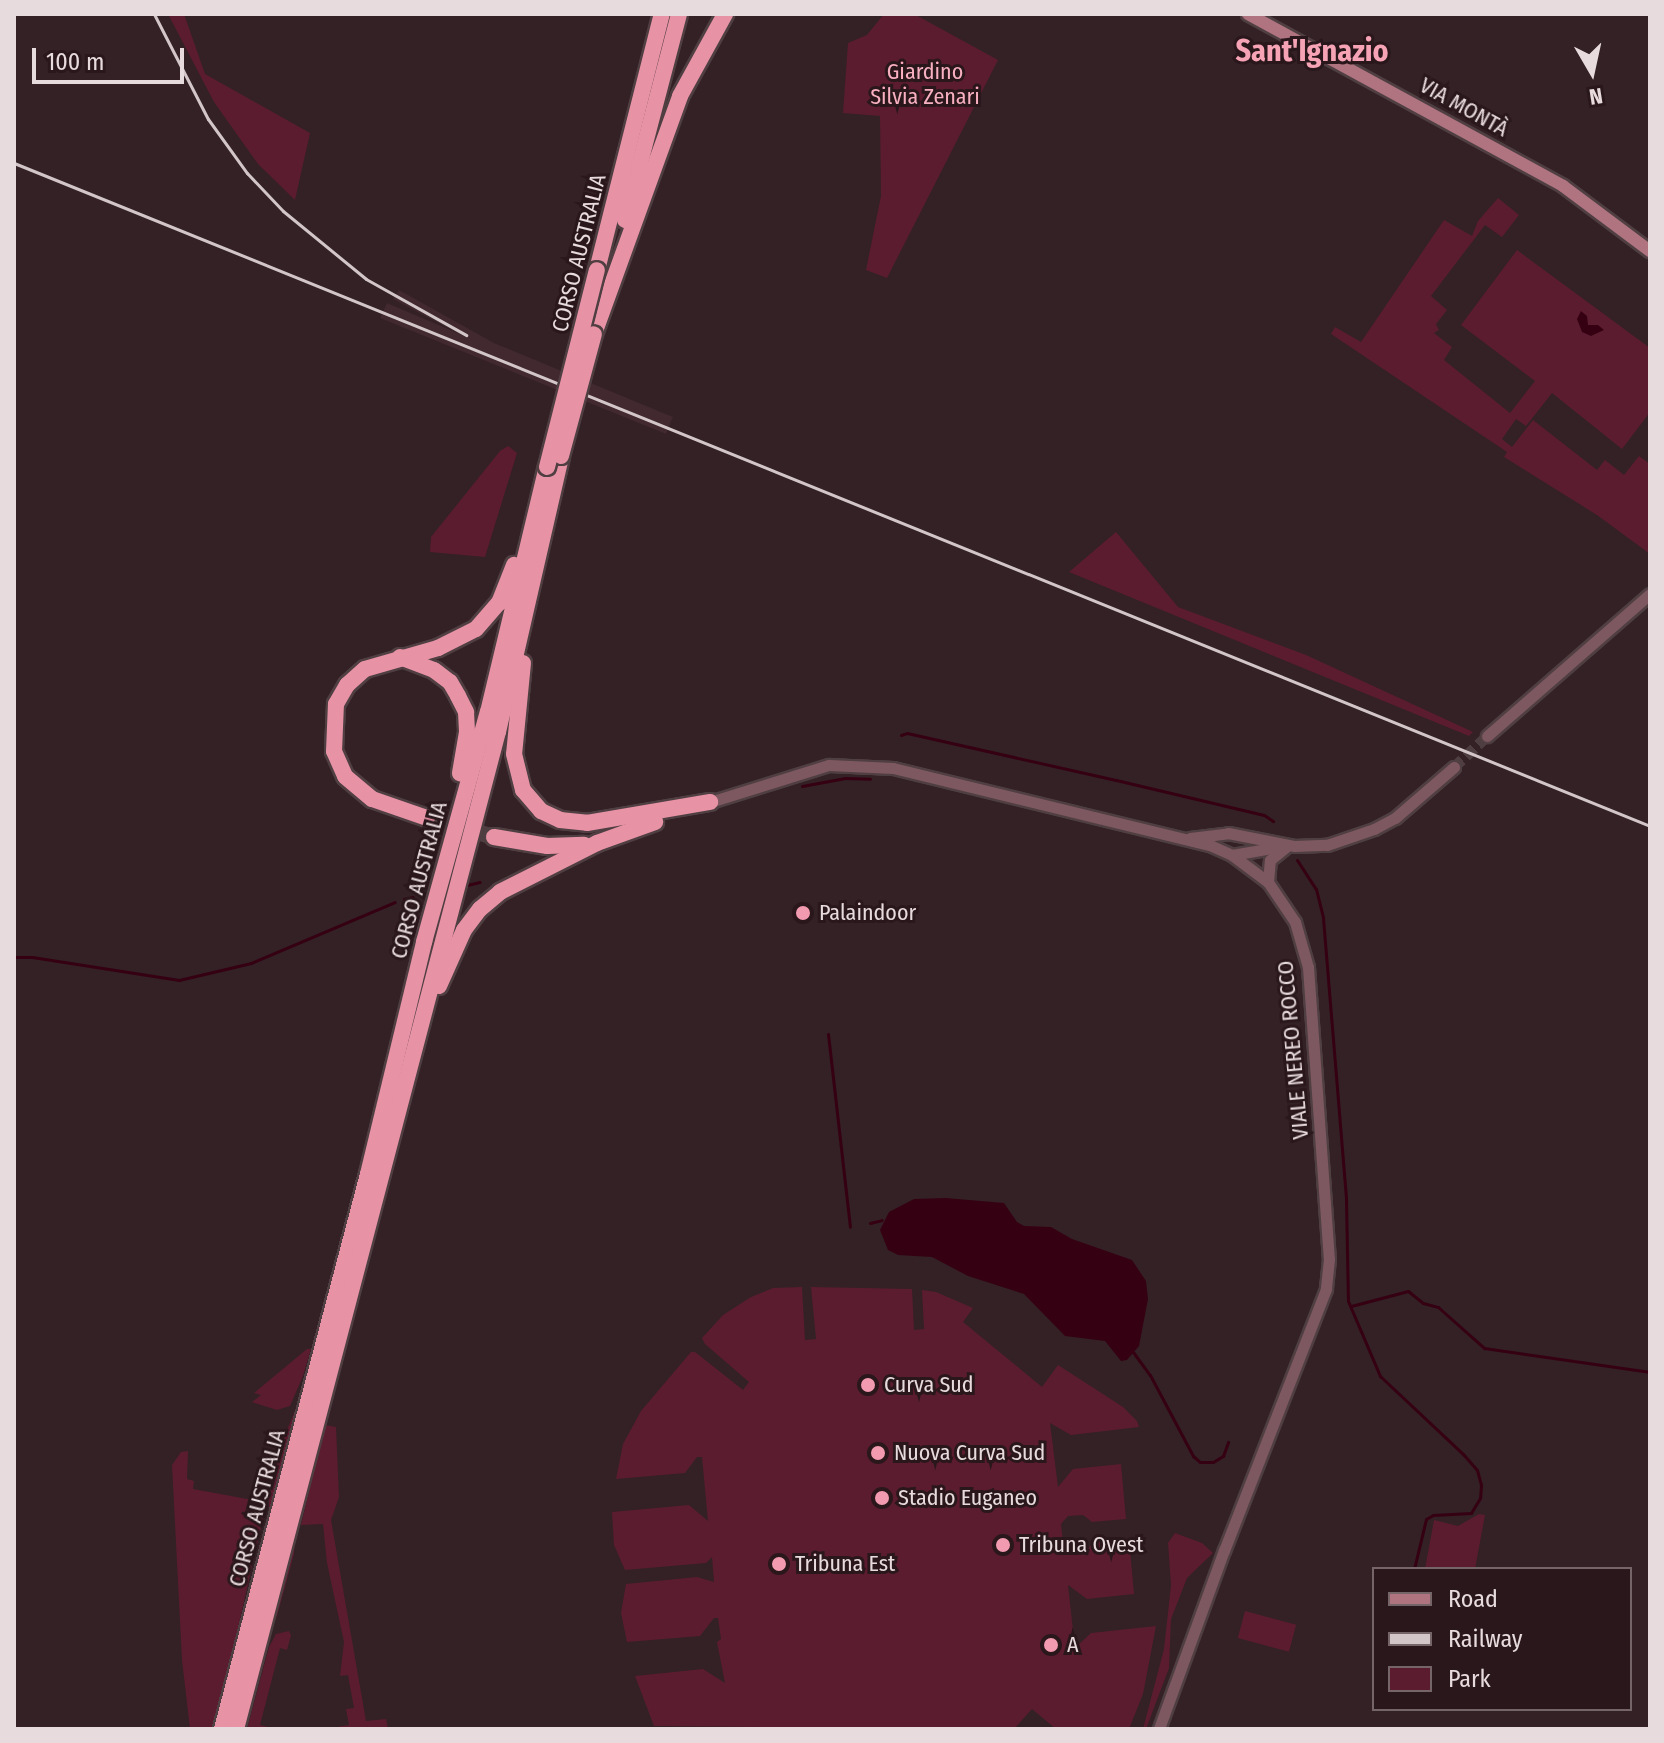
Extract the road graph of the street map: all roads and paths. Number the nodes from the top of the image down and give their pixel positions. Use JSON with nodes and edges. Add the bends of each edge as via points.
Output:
{"nodes":[{"id":1,"x":662,"y":14,"type":"edge"},
{"id":2,"x":679,"y":14,"type":"edge"},
{"id":3,"x":725,"y":14,"type":"edge"},
{"id":4,"x":1248,"y":14,"type":"edge"},
{"id":5,"x":1650,"y":251,"type":"edge"},
{"id":6,"x":594,"y":334,"type":"junction"},
{"id":7,"x":547,"y":467,"type":"junction"},
{"id":8,"x":536,"y":558,"type":"junction"},
{"id":9,"x":1650,"y":594,"type":"edge"},
{"id":10,"x":398,"y":656,"type":"junction"},
{"id":11,"x":1487,"y":736,"type":"tunnel mouth"},
{"id":12,"x":1454,"y":767,"type":"tunnel mouth"},
{"id":13,"x":710,"y":802,"type":"junction"},
{"id":14,"x":427,"y":818,"type":"tunnel mouth"},
{"id":15,"x":1248,"y":836,"type":"junction"},
{"id":16,"x":494,"y":837,"type":"tunnel mouth"},
{"id":17,"x":1185,"y":838,"type":"junction"},
{"id":18,"x":597,"y":843,"type":"junction"},
{"id":19,"x":1290,"y":847,"type":"junction"},
{"id":20,"x":1232,"y":855,"type":"junction"},
{"id":21,"x":1268,"y":882,"type":"junction"},
{"id":22,"x":424,"y":942,"type":"junction"},
{"id":23,"x":415,"y":1043,"type":"junction"},
{"id":24,"x":222,"y":1729,"type":"edge"},
{"id":25,"x":236,"y":1729,"type":"edge"},
{"id":26,"x":1159,"y":1729,"type":"edge"}],
"edges":[{"from":1,"to":7,"type":"highway","name":"CORSO AUSTRALIA","bridge":true},
{"from":2,"to":6,"type":"highway","name":"CORSO AUSTRALIA"},
{"from":3,"to":6,"type":"highway","via":[[680,96]]},
{"from":4,"to":5,"type":"main road","name":"VIA MONTÀ","via":[[1563,186]]},
{"from":6,"to":8,"type":"highway","name":"CORSO AUSTRALIA","bridge":true},
{"from":7,"to":10,"type":"highway","via":[[508,581],[488,619],[461,639]]},
{"from":7,"to":22,"type":"highway","name":"CORSO AUSTRALIA","via":[[488,712]]},
{"from":8,"to":13,"type":"highway","via":[[514,737],[523,790],[541,811],[573,822],[624,820]]},
{"from":8,"to":23,"type":"highway","name":"CORSO AUSTRALIA","via":[[498,732]]},
{"from":9,"to":11,"type":"street"},
{"from":10,"to":14,"type":"highway","via":[[365,669],[339,695],[333,717],[334,751],[345,776],[363,794]]},
{"from":10,"to":22,"type":"highway","via":[[450,682],[466,712],[465,751]]},
{"from":12,"to":19,"type":"street","via":[[1395,818],[1374,829],[1327,845]]},
{"from":13,"to":17,"type":"street","name":"VIALE NEREO ROCCO","via":[[800,772],[857,764],[893,768]]},
{"from":13,"to":18,"type":"highway"},
{"from":15,"to":17,"type":"street"},
{"from":15,"to":19,"type":"street"},
{"from":15,"to":20,"type":"street","via":[[1235,842]]},
{"from":16,"to":18,"type":"highway","via":[[547,846]]},
{"from":17,"to":20,"type":"street","name":"VIALE NEREO ROCCO"},
{"from":18,"to":23,"type":"highway","via":[[515,882],[480,909],[459,939]]},
{"from":19,"to":20,"type":"street"},
{"from":19,"to":21,"type":"street","via":[[1270,860]]},
{"from":20,"to":21,"type":"street","name":"VIALE NEREO ROCCO"},
{"from":21,"to":26,"type":"street","name":"VIALE NEREO ROCCO","via":[[1295,922],[1308,967],[1329,1259],[1326,1289]]},
{"from":22,"to":24,"type":"highway","name":"CORSO AUSTRALIA"},
{"from":23,"to":25,"type":"highway","name":"CORSO AUSTRALIA"}]}
